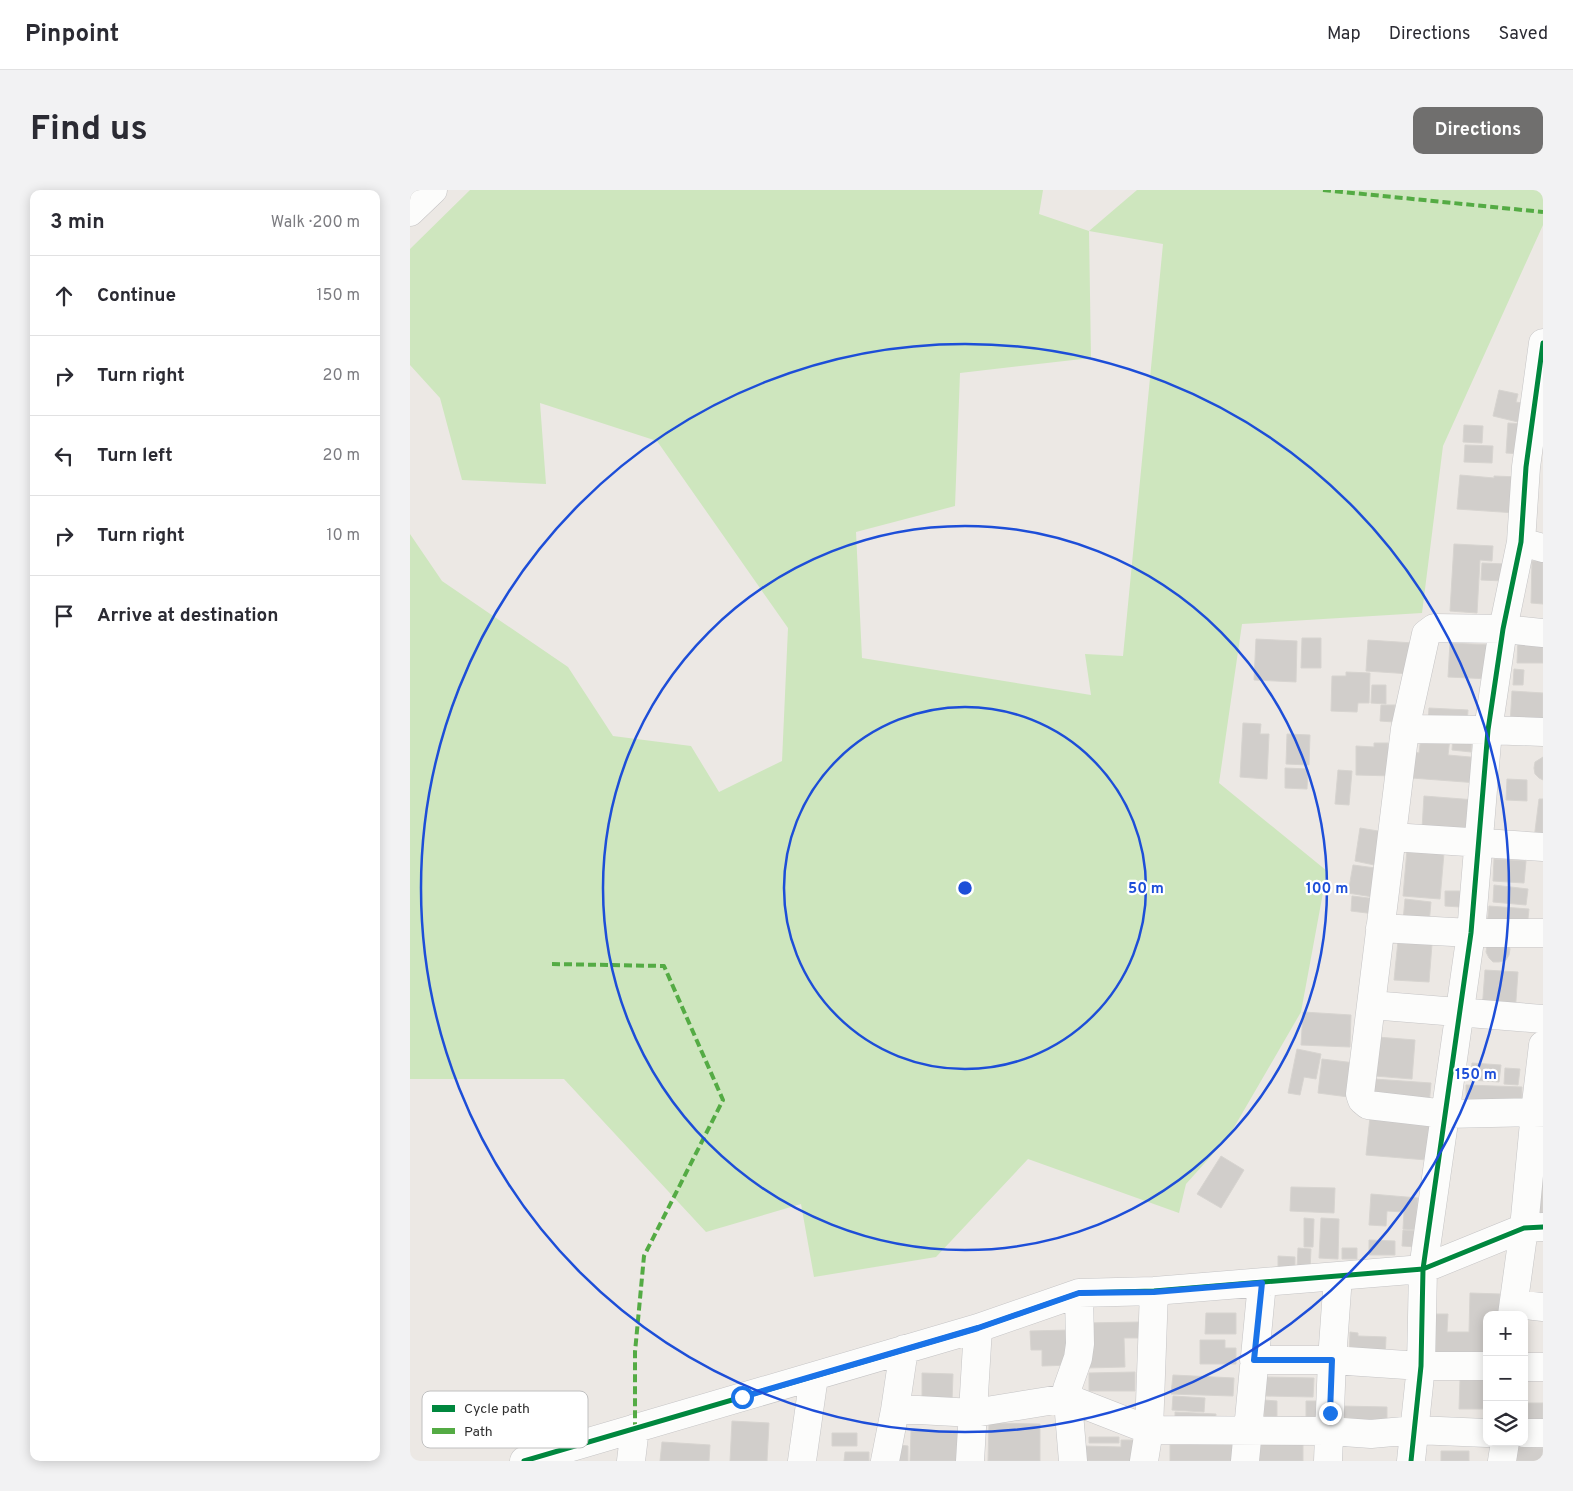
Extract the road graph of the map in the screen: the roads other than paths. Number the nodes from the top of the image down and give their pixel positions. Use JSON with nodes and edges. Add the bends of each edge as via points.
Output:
{"nodes":[{"id":1,"x":433,"y":190,"type":"edge"},
{"id":2,"x":410,"y":212,"type":"edge"},
{"id":3,"x":1543,"y":343,"type":"edge"},
{"id":4,"x":1540,"y":388,"type":"edge"},
{"id":5,"x":1535,"y":469,"type":"edge"},
{"id":6,"x":1532,"y":545,"type":"edge"},
{"id":7,"x":1503,"y":628,"type":"junction"},
{"id":8,"x":1543,"y":633,"type":"edge"},
{"id":9,"x":1405,"y":729,"type":"junction"},
{"id":10,"x":1488,"y":730,"type":"junction"},
{"id":11,"x":1543,"y":732,"type":"edge"},
{"id":12,"x":1392,"y":837,"type":"junction"},
{"id":13,"x":1479,"y":842,"type":"junction"},
{"id":14,"x":1543,"y":847,"type":"edge"},
{"id":15,"x":1380,"y":928,"type":"junction"},
{"id":16,"x":1471,"y":933,"type":"junction"},
{"id":17,"x":1543,"y":933,"type":"edge"},
{"id":18,"x":1371,"y":1005,"type":"junction"},
{"id":19,"x":1458,"y":1012,"type":"junction"},
{"id":20,"x":1543,"y":1019,"type":"edge"},
{"id":21,"x":1543,"y":1045,"type":"edge"},
{"id":22,"x":1539,"y":1112,"type":"edge"},
{"id":23,"x":1446,"y":1114,"type":"junction"},
{"id":24,"x":1533,"y":1227,"type":"edge"},
{"id":25,"x":1422,"y":1269,"type":"junction"},
{"id":26,"x":1338,"y":1276,"type":"junction"},
{"id":27,"x":1262,"y":1283,"type":"junction"},
{"id":28,"x":1154,"y":1292,"type":"junction"},
{"id":29,"x":1079,"y":1293,"type":"junction"},
{"id":30,"x":1543,"y":1307,"type":"edge"},
{"id":31,"x":1513,"y":1310,"type":"edge"},
{"id":32,"x":978,"y":1328,"type":"junction"},
{"id":33,"x":904,"y":1349,"type":"junction"},
{"id":34,"x":1254,"y":1360,"type":"junction"},
{"id":35,"x":1332,"y":1360,"type":"junction"},
{"id":36,"x":1420,"y":1366,"type":"junction"},
{"id":37,"x":1483,"y":1366,"type":"edge"},
{"id":38,"x":1528,"y":1367,"type":"edge"},
{"id":39,"x":1543,"y":1367,"type":"edge"},
{"id":40,"x":814,"y":1376,"type":"junction"},
{"id":41,"x":1067,"y":1398,"type":"junction"},
{"id":42,"x":895,"y":1410,"type":"junction"},
{"id":43,"x":974,"y":1413,"type":"junction"},
{"id":44,"x":635,"y":1428,"type":"junction"},
{"id":45,"x":1149,"y":1430,"type":"junction"},
{"id":46,"x":1248,"y":1430,"type":"junction"},
{"id":47,"x":1415,"y":1430,"type":"junction"},
{"id":48,"x":1329,"y":1431,"type":"junction"},
{"id":49,"x":1483,"y":1433,"type":"edge"},
{"id":50,"x":1528,"y":1433,"type":"edge"},
{"id":51,"x":1543,"y":1433,"type":"edge"},
{"id":52,"x":588,"y":1442,"type":"edge"},
{"id":53,"x":1504,"y":1446,"type":"edge"},
{"id":54,"x":568,"y":1448,"type":"edge"},
{"id":55,"x":524,"y":1461,"type":"edge"},
{"id":56,"x":631,"y":1461,"type":"edge"},
{"id":57,"x":802,"y":1461,"type":"edge"},
{"id":58,"x":885,"y":1461,"type":"edge"},
{"id":59,"x":970,"y":1461,"type":"edge"},
{"id":60,"x":1072,"y":1461,"type":"edge"},
{"id":61,"x":1144,"y":1461,"type":"edge"},
{"id":62,"x":1245,"y":1461,"type":"edge"},
{"id":63,"x":1328,"y":1461,"type":"edge"},
{"id":64,"x":1411,"y":1461,"type":"edge"},
{"id":65,"x":1502,"y":1461,"type":"edge"}],
"edges":[{"from":1,"to":2,"type":"street"},
{"from":3,"to":4,"type":"street"},
{"from":4,"to":5,"type":"street"},
{"from":5,"to":6,"type":"street"},
{"from":6,"to":7,"type":"street"},
{"from":7,"to":8,"type":"street"},
{"from":7,"to":9,"type":"street","via":[[1429,630]]},
{"from":7,"to":10,"type":"street"},
{"from":9,"to":10,"type":"street"},
{"from":9,"to":12,"type":"street"},
{"from":10,"to":11,"type":"street"},
{"from":10,"to":13,"type":"street"},
{"from":12,"to":13,"type":"street"},
{"from":12,"to":15,"type":"street"},
{"from":13,"to":14,"type":"street"},
{"from":13,"to":16,"type":"street"},
{"from":15,"to":16,"type":"street"},
{"from":15,"to":18,"type":"street"},
{"from":16,"to":17,"type":"street"},
{"from":16,"to":19,"type":"street"},
{"from":18,"to":19,"type":"street"},
{"from":18,"to":23,"type":"street","via":[[1360,1094],[1362,1100],[1368,1106]]},
{"from":19,"to":20,"type":"street"},
{"from":19,"to":23,"type":"street"},
{"from":21,"to":22,"type":"street"},
{"from":22,"to":23,"type":"street"},
{"from":22,"to":24,"type":"street"},
{"from":23,"to":25,"type":"street"},
{"from":24,"to":25,"type":"street"},
{"from":24,"to":31,"type":"street"},
{"from":25,"to":26,"type":"street"},
{"from":25,"to":36,"type":"street"},
{"from":26,"to":27,"type":"street"},
{"from":26,"to":35,"type":"street"},
{"from":27,"to":28,"type":"street"},
{"from":27,"to":34,"type":"street"},
{"from":28,"to":29,"type":"street"},
{"from":28,"to":45,"type":"street"},
{"from":29,"to":32,"type":"street"},
{"from":29,"to":41,"type":"street","via":[[1080,1344]]},
{"from":30,"to":31,"type":"street"},
{"from":32,"to":33,"type":"street"},
{"from":32,"to":43,"type":"street"},
{"from":33,"to":40,"type":"street"},
{"from":33,"to":42,"type":"street"},
{"from":34,"to":35,"type":"street"},
{"from":34,"to":46,"type":"street"},
{"from":35,"to":36,"type":"street"},
{"from":35,"to":48,"type":"street"},
{"from":36,"to":37,"type":"street"},
{"from":36,"to":47,"type":"street"},
{"from":38,"to":39,"type":"street"},
{"from":40,"to":44,"type":"street"},
{"from":40,"to":57,"type":"street"},
{"from":41,"to":43,"type":"street"},
{"from":41,"to":45,"type":"street"},
{"from":41,"to":60,"type":"street"},
{"from":42,"to":43,"type":"street"},
{"from":42,"to":58,"type":"street"},
{"from":43,"to":59,"type":"street"},
{"from":44,"to":52,"type":"street"},
{"from":44,"to":56,"type":"street"},
{"from":45,"to":46,"type":"street"},
{"from":45,"to":61,"type":"street"},
{"from":46,"to":48,"type":"street"},
{"from":46,"to":62,"type":"street"},
{"from":47,"to":48,"type":"street","via":[[1371,1434]]},
{"from":47,"to":49,"type":"street"},
{"from":47,"to":64,"type":"street"},
{"from":48,"to":63,"type":"street"},
{"from":50,"to":51,"type":"street"},
{"from":53,"to":65,"type":"street"},
{"from":54,"to":55,"type":"street"}]}
